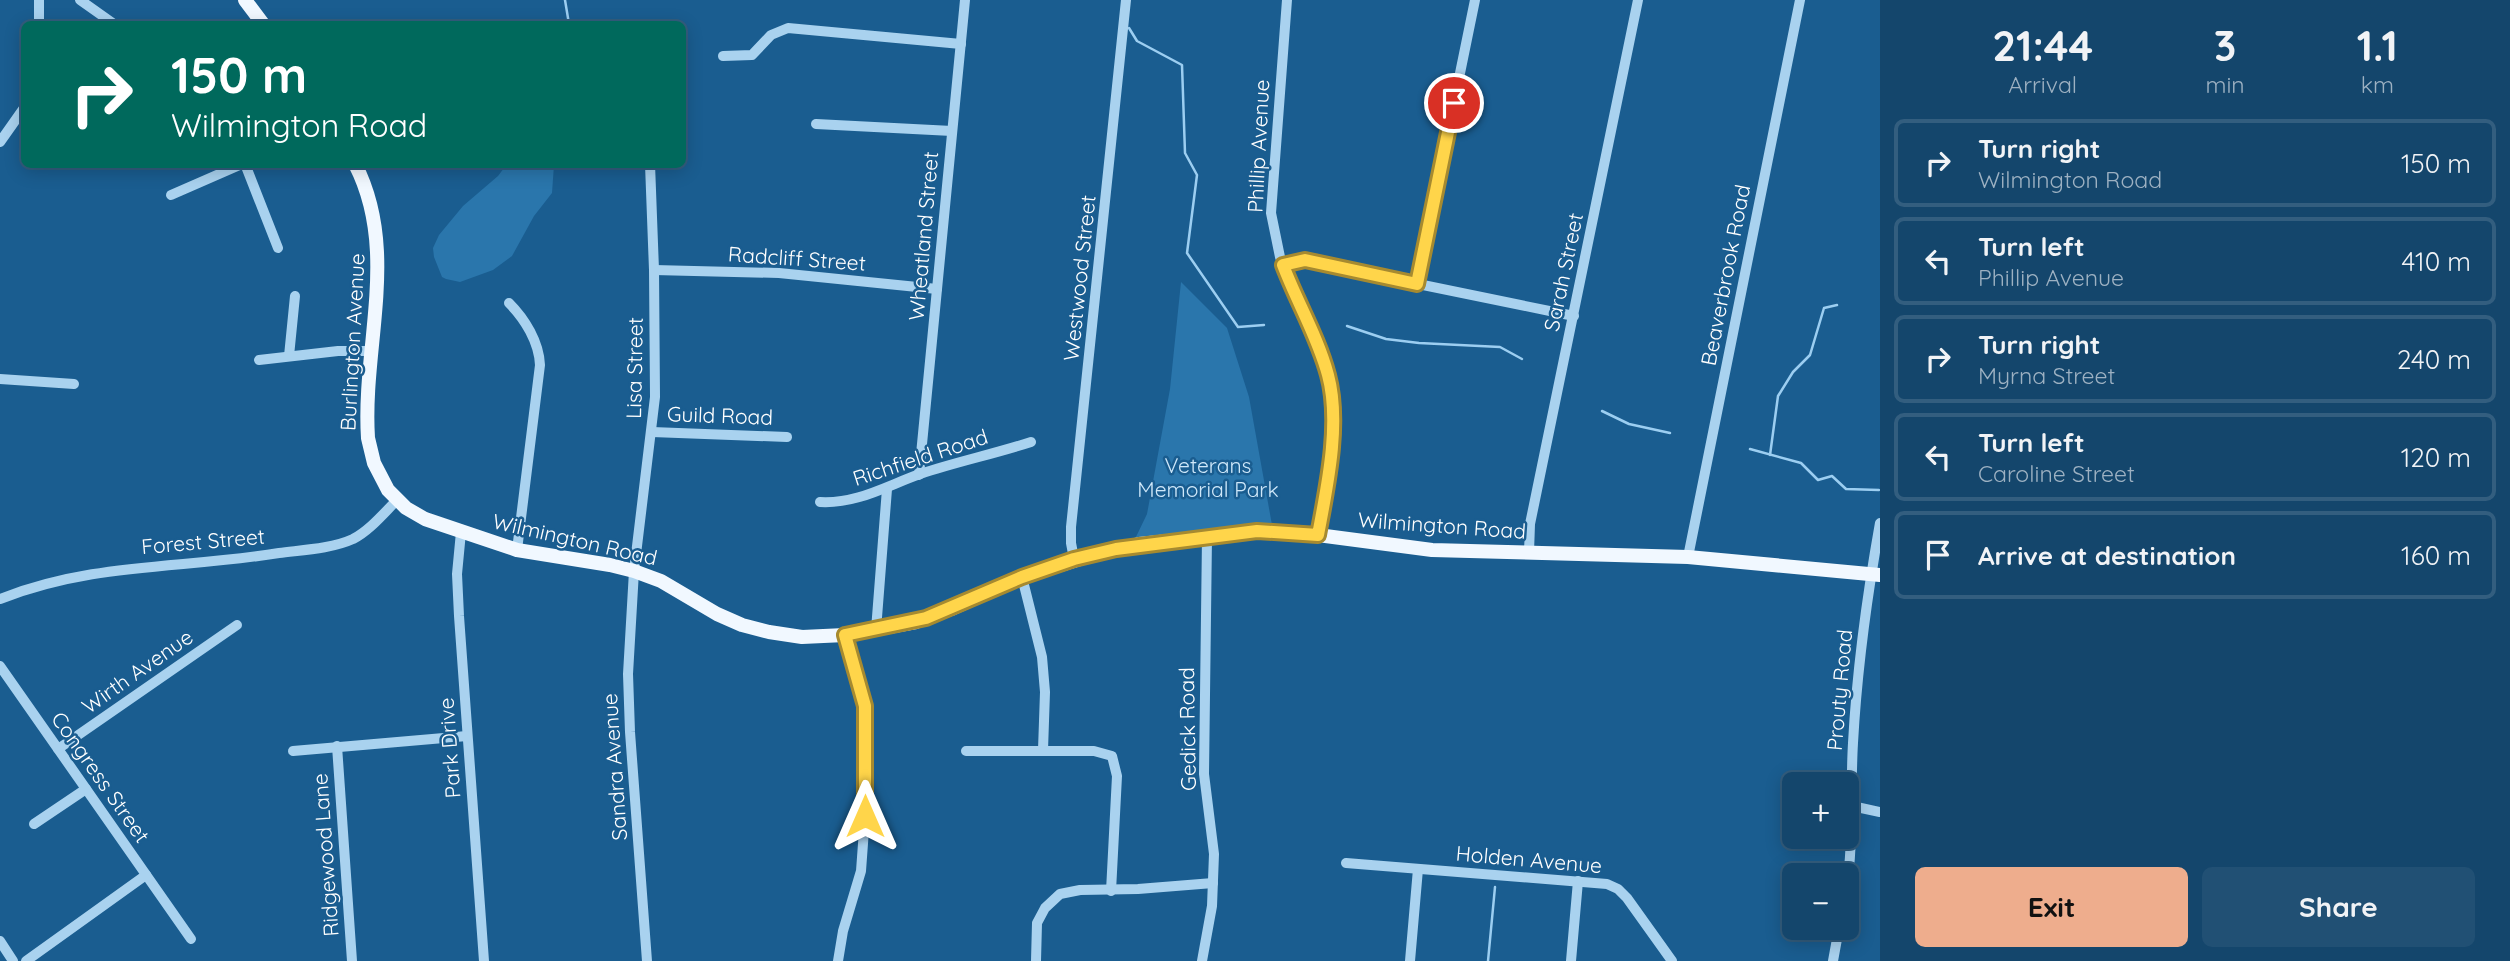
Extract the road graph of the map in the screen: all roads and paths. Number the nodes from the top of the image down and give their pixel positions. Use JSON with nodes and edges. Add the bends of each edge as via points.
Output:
{"nodes":[{"id":1,"x":39,"y":0,"type":"edge"},
{"id":2,"x":80,"y":0,"type":"edge"},
{"id":3,"x":245,"y":0,"type":"edge"},
{"id":4,"x":965,"y":0,"type":"edge"},
{"id":5,"x":1126,"y":0,"type":"edge"},
{"id":6,"x":1287,"y":0,"type":"edge"},
{"id":7,"x":1475,"y":0,"type":"edge"},
{"id":8,"x":1638,"y":0,"type":"edge"},
{"id":9,"x":1800,"y":0,"type":"edge"},
{"id":10,"x":39,"y":21,"type":"edge"},
{"id":11,"x":110,"y":21,"type":"edge"},
{"id":12,"x":261,"y":21,"type":"edge"},
{"id":13,"x":961,"y":44,"type":"junction"},
{"id":14,"x":723,"y":55,"type":"dead end"},
{"id":15,"x":21,"y":112,"type":"edge"},
{"id":16,"x":816,"y":124,"type":"dead end"},
{"id":17,"x":952,"y":131,"type":"junction"},
{"id":18,"x":0,"y":142,"type":"edge"},
{"id":19,"x":235,"y":168,"type":"edge"},
{"id":20,"x":246,"y":168,"type":"edge"},
{"id":21,"x":357,"y":168,"type":"edge"},
{"id":22,"x":650,"y":168,"type":"edge"},
{"id":23,"x":171,"y":195,"type":"dead end"},
{"id":24,"x":278,"y":248,"type":"dead end"},
{"id":25,"x":1283,"y":265,"type":"junction"},
{"id":26,"x":654,"y":270,"type":"junction"},
{"id":27,"x":1417,"y":284,"type":"junction"},
{"id":28,"x":937,"y":289,"type":"junction"},
{"id":29,"x":295,"y":296,"type":"dead end"},
{"id":30,"x":509,"y":303,"type":"dead end"},
{"id":31,"x":1574,"y":316,"type":"junction"},
{"id":32,"x":371,"y":351,"type":"junction"},
{"id":33,"x":289,"y":356,"type":"junction"},
{"id":34,"x":259,"y":360,"type":"dead end"},
{"id":35,"x":0,"y":379,"type":"edge"},
{"id":36,"x":74,"y":384,"type":"dead end"},
{"id":37,"x":652,"y":432,"type":"junction"},
{"id":38,"x":787,"y":437,"type":"dead end"},
{"id":39,"x":1031,"y":442,"type":"dead end"},
{"id":40,"x":919,"y":475,"type":"junction"},
{"id":41,"x":887,"y":489,"type":"junction"},
{"id":42,"x":397,"y":500,"type":"junction"},
{"id":43,"x":820,"y":502,"type":"dead end"},
{"id":44,"x":410,"y":511,"type":"joint"},
{"id":45,"x":1880,"y":523,"type":"edge"},
{"id":46,"x":461,"y":532,"type":"junction"},
{"id":47,"x":1318,"y":535,"type":"junction"},
{"id":48,"x":1207,"y":537,"type":"junction"},
{"id":49,"x":517,"y":550,"type":"junction"},
{"id":50,"x":1529,"y":552,"type":"junction"},
{"id":51,"x":1688,"y":557,"type":"junction"},
{"id":52,"x":1074,"y":559,"type":"junction"},
{"id":53,"x":634,"y":571,"type":"junction"},
{"id":54,"x":1876,"y":575,"type":"edge"},
{"id":55,"x":1022,"y":577,"type":"junction"},
{"id":56,"x":0,"y":599,"type":"edge"},
{"id":57,"x":237,"y":625,"type":"dead end"},
{"id":58,"x":876,"y":631,"type":"junction"},
{"id":59,"x":845,"y":635,"type":"junction"},
{"id":60,"x":0,"y":666,"type":"edge"},
{"id":61,"x":467,"y":736,"type":"junction"},
{"id":62,"x":337,"y":746,"type":"junction"},
{"id":63,"x":58,"y":749,"type":"junction"},
{"id":64,"x":1043,"y":750,"type":"junction"},
{"id":65,"x":293,"y":751,"type":"dead end"},
{"id":66,"x":966,"y":751,"type":"dead end"},
{"id":67,"x":1853,"y":772,"type":"edge"},
{"id":68,"x":86,"y":789,"type":"junction"},
{"id":69,"x":1859,"y":808,"type":"edge"},
{"id":70,"x":1880,"y":812,"type":"edge"},
{"id":71,"x":34,"y":824,"type":"dead end"},
{"id":72,"x":1346,"y":863,"type":"dead end"},
{"id":73,"x":1418,"y":869,"type":"junction"},
{"id":74,"x":146,"y":875,"type":"junction"},
{"id":75,"x":1578,"y":881,"type":"junction"},
{"id":76,"x":1213,"y":883,"type":"junction"},
{"id":77,"x":1111,"y":891,"type":"junction"},
{"id":78,"x":191,"y":939,"type":"dead end"},
{"id":79,"x":1837,"y":940,"type":"edge"},
{"id":80,"x":0,"y":941,"type":"edge"},
{"id":81,"x":13,"y":961,"type":"edge"},
{"id":82,"x":26,"y":961,"type":"edge"},
{"id":83,"x":352,"y":961,"type":"edge"},
{"id":84,"x":484,"y":961,"type":"edge"},
{"id":85,"x":647,"y":961,"type":"edge"},
{"id":86,"x":838,"y":961,"type":"edge"},
{"id":87,"x":1035,"y":961,"type":"edge"},
{"id":88,"x":1202,"y":961,"type":"edge"},
{"id":89,"x":1410,"y":961,"type":"edge"},
{"id":90,"x":1571,"y":961,"type":"edge"},
{"id":91,"x":1672,"y":961,"type":"edge"},
{"id":92,"x":1833,"y":961,"type":"edge"}],
"edges":[{"from":1,"to":10,"type":"street"},
{"from":2,"to":11,"type":"street"},
{"from":3,"to":12,"type":"main road"},
{"from":4,"to":13,"type":"street","name":"Wheatland Street"},
{"from":5,"to":52,"type":"street","name":"Westwood Street","via":[[1071,527]]},
{"from":6,"to":25,"type":"street","name":"Phillip Avenue","via":[[1271,204]]},
{"from":7,"to":27,"type":"street"},
{"from":8,"to":31,"type":"street","name":"Sarah Street"},
{"from":9,"to":51,"type":"street","name":"Beaverbrook Road"},
{"from":13,"to":14,"type":"street","via":[[788,28],[771,35],[752,55]]},
{"from":13,"to":17,"type":"street","name":"Wheatland Street"},
{"from":15,"to":18,"type":"street"},
{"from":16,"to":17,"type":"street"},
{"from":17,"to":28,"type":"street","name":"Wheatland Street"},
{"from":19,"to":23,"type":"street"},
{"from":20,"to":24,"type":"street"},
{"from":21,"to":32,"type":"main road","name":"Burlington Avenue","via":[[378,241]]},
{"from":22,"to":26,"type":"street","name":"Lisa Street"},
{"from":25,"to":27,"type":"street","via":[[1305,260]]},
{"from":25,"to":47,"type":"street","name":"Phillip Avenue","via":[[1321,352],[1332,393]]},
{"from":26,"to":28,"type":"street","name":"Radcliff Street","via":[[779,273]]},
{"from":26,"to":37,"type":"street","name":"Lisa Street"},
{"from":27,"to":31,"type":"street"},
{"from":28,"to":40,"type":"street","name":"Wheatland Street"},
{"from":29,"to":33,"type":"street"},
{"from":30,"to":49,"type":"street","via":[[533,338],[540,365]]},
{"from":31,"to":50,"type":"street","name":"Sarah Street","via":[[1530,524]]},
{"from":32,"to":33,"type":"street"},
{"from":32,"to":42,"type":"main road","name":"Burlington Avenue","via":[[369,445],[379,474]]},
{"from":33,"to":34,"type":"street"},
{"from":35,"to":36,"type":"street"},
{"from":37,"to":38,"type":"street","name":"Guild Road"},
{"from":37,"to":53,"type":"street","name":"Lisa Street"},
{"from":39,"to":40,"type":"street","name":"Richfield Road"},
{"from":40,"to":41,"type":"street","name":"Richfield Road"},
{"from":41,"to":43,"type":"street","name":"Richfield Road","via":[[840,502]]},
{"from":41,"to":58,"type":"street"},
{"from":42,"to":44,"type":"main road","name":"Burlington Avenue"},
{"from":42,"to":56,"type":"street","name":"Forest Street","via":[[364,532],[343,542],[235,560],[120,568],[49,582]]},
{"from":44,"to":46,"type":"main road","name":"Wilmington Road"},
{"from":45,"to":54,"type":"street","name":"Prouty Road"},
{"from":46,"to":49,"type":"main road","name":"Wilmington Road"},
{"from":46,"to":61,"type":"street","name":"Park Drive","via":[[457,588]]},
{"from":47,"to":48,"type":"main road","name":"Wilmington Road","via":[[1266,531]]},
{"from":47,"to":50,"type":"main road","name":"Wilmington Road","via":[[1432,550]]},
{"from":48,"to":52,"type":"main road","name":"Wilmington Road","via":[[1128,546]]},
{"from":48,"to":76,"type":"street","name":"Gedick Road","via":[[1204,764]]},
{"from":49,"to":53,"type":"main road","name":"Wilmington Road"},
{"from":50,"to":51,"type":"main road","name":"Wilmington Road"},
{"from":51,"to":54,"type":"main road","name":"Wilmington Road"},
{"from":52,"to":55,"type":"main road","name":"Wilmington Road"},
{"from":53,"to":59,"type":"main road","name":"Wilmington Road","via":[[751,627],[802,637]]},
{"from":53,"to":85,"type":"street","name":"Sandra Avenue","via":[[629,704]]},
{"from":54,"to":67,"type":"street","name":"Prouty Road","via":[[1857,683]]},
{"from":55,"to":58,"type":"main road","name":"Wilmington Road","via":[[926,618]]},
{"from":55,"to":64,"type":"street","via":[[1042,657]]},
{"from":57,"to":63,"type":"street","name":"Wirth Avenue"},
{"from":58,"to":59,"type":"main road","name":"Wilmington Road"},
{"from":59,"to":86,"type":"street","via":[[865,706],[865,816],[862,871]]},
{"from":60,"to":63,"type":"street","name":"Congress Street"},
{"from":61,"to":62,"type":"street"},
{"from":61,"to":84,"type":"street","name":"Park Drive"},
{"from":62,"to":65,"type":"street"},
{"from":62,"to":83,"type":"street","name":"Ridgewood Lane"},
{"from":63,"to":68,"type":"street","name":"Congress Street"},
{"from":64,"to":66,"type":"street"},
{"from":64,"to":77,"type":"street","via":[[1112,756],[1117,776]]},
{"from":68,"to":71,"type":"street"},
{"from":68,"to":74,"type":"street","name":"Congress Street"},
{"from":69,"to":70,"type":"street"},
{"from":72,"to":73,"type":"street","name":"Holden Avenue"},
{"from":73,"to":75,"type":"street","name":"Holden Avenue"},
{"from":73,"to":89,"type":"street"},
{"from":74,"to":78,"type":"street","name":"Congress Street"},
{"from":74,"to":82,"type":"street"},
{"from":75,"to":90,"type":"street"},
{"from":75,"to":91,"type":"street","name":"Holden Avenue","via":[[1607,884],[1621,891]]},
{"from":76,"to":77,"type":"street"},
{"from":76,"to":88,"type":"street","name":"Gedick Road"},
{"from":77,"to":87,"type":"street","via":[[1073,891],[1052,900],[1037,923]]},
{"from":79,"to":92,"type":"street"},
{"from":80,"to":81,"type":"street"}]}
